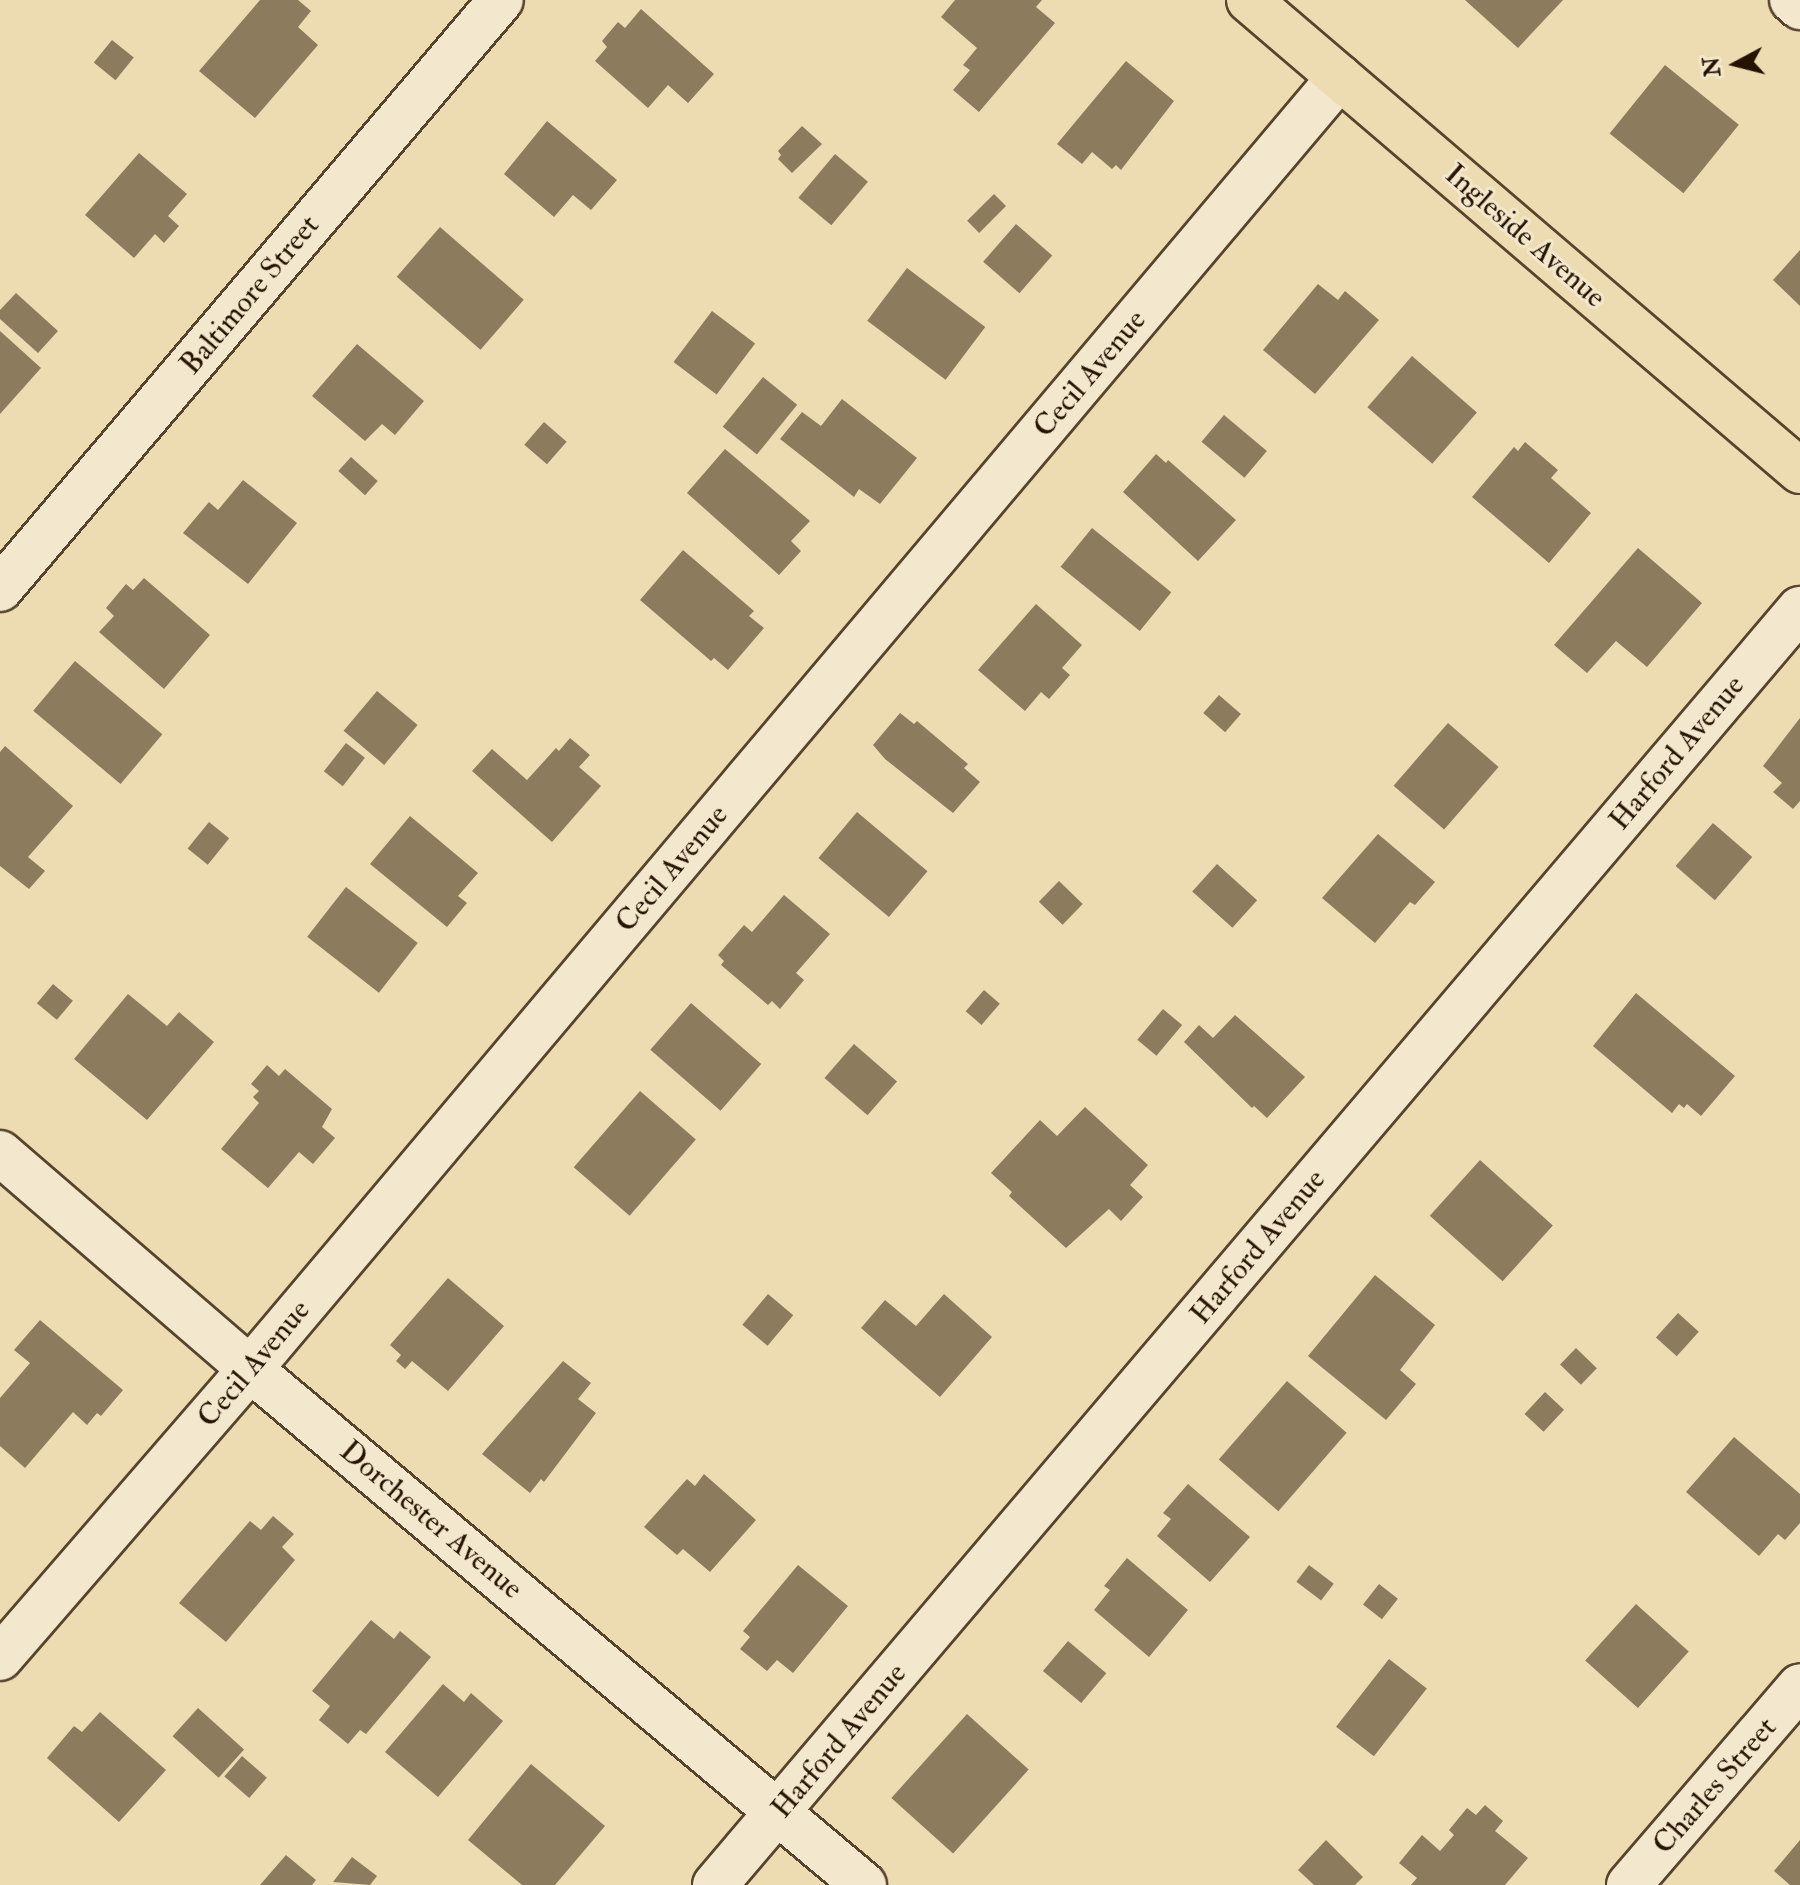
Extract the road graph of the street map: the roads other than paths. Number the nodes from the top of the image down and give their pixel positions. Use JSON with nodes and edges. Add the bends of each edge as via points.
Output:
{"nodes":[{"id":1,"x":501,"y":0,"type":"edge"},
{"id":2,"x":1249,"y":0,"type":"edge"},
{"id":3,"x":1792,"y":0,"type":"edge"},
{"id":4,"x":1800,"y":7,"type":"edge"},
{"id":5,"x":1340,"y":77,"type":"junction"},
{"id":6,"x":1800,"y":471,"type":"edge"},
{"id":7,"x":0,"y":589,"type":"edge"},
{"id":8,"x":1800,"y":609,"type":"edge"},
{"id":9,"x":0,"y":1153,"type":"edge"},
{"id":10,"x":250,"y":1369,"type":"junction"},
{"id":11,"x":0,"y":1658,"type":"edge"},
{"id":12,"x":1800,"y":1686,"type":"edge"},
{"id":13,"x":779,"y":1811,"type":"junction"},
{"id":14,"x":715,"y":1885,"type":"edge"},
{"id":15,"x":864,"y":1885,"type":"edge"},
{"id":16,"x":1629,"y":1885,"type":"edge"}],
"edges":[{"from":1,"to":7,"type":"street","name":"Baltimore Street"},
{"from":2,"to":5,"type":"main road","name":"Ingleside Avenue"},
{"from":3,"to":4,"type":"street"},
{"from":5,"to":6,"type":"main road","name":"Ingleside Avenue"},
{"from":5,"to":10,"type":"street","name":"Cecil Avenue"},
{"from":8,"to":13,"type":"street","name":"Harford Avenue"},
{"from":9,"to":10,"type":"street","name":"Dorchester Avenue"},
{"from":10,"to":11,"type":"street","name":"Cecil Avenue"},
{"from":10,"to":13,"type":"street","name":"Dorchester Avenue"},
{"from":12,"to":16,"type":"street","name":"Charles Street"},
{"from":13,"to":14,"type":"street","name":"Harford Avenue"},
{"from":13,"to":15,"type":"street","name":"Dorchester Avenue"}]}
